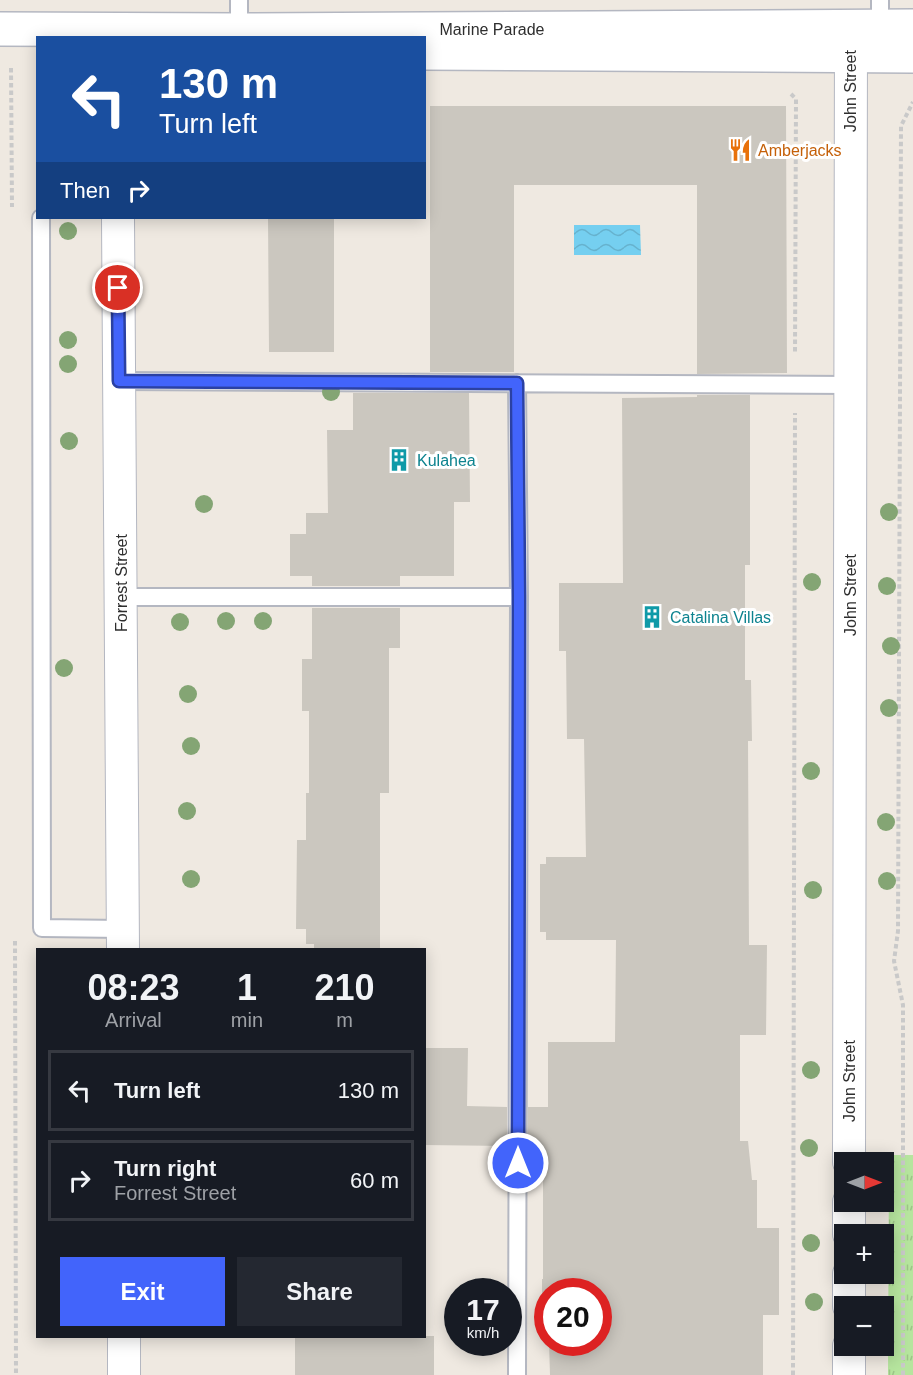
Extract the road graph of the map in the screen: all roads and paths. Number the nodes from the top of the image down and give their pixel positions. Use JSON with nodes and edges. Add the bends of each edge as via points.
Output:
{"nodes":[{"id":1,"x":239,"y":15,"type":"edge"},
{"id":2,"x":913,"y":26,"type":"edge"},
{"id":3,"x":866,"y":27,"type":"edge"},
{"id":4,"x":0,"y":29,"type":"edge"},
{"id":5,"x":117,"y":34,"type":"edge"},
{"id":6,"x":0,"y":51,"type":"edge"},
{"id":7,"x":36,"y":51,"type":"edge"},
{"id":8,"x":426,"y":53,"type":"edge"},
{"id":9,"x":913,"y":56,"type":"edge"},
{"id":10,"x":788,"y":93,"type":"dead end"},
{"id":11,"x":913,"y":102,"type":"edge"},
{"id":12,"x":41,"y":219,"type":"edge"},
{"id":13,"x":118,"y":219,"type":"edge"},
{"id":14,"x":119,"y":381,"type":"junction"},
{"id":15,"x":517,"y":383,"type":"junction"},
{"id":16,"x":795,"y":385,"type":"junction"},
{"id":17,"x":850,"y":385,"type":"junction"},
{"id":18,"x":121,"y":597,"type":"junction"},
{"id":19,"x":519,"y":597,"type":"junction"},
{"id":20,"x":123,"y":939,"type":"edge"},
{"id":21,"x":849,"y":1152,"type":"edge"},
{"id":22,"x":124,"y":1338,"type":"edge"},
{"id":23,"x":849,"y":1356,"type":"edge"},
{"id":24,"x":124,"y":1375,"type":"edge"},
{"id":25,"x":517,"y":1375,"type":"edge"},
{"id":26,"x":793,"y":1375,"type":"edge"},
{"id":27,"x":849,"y":1375,"type":"edge"},
{"id":28,"x":903,"y":1375,"type":"edge"}],
"edges":[{"from":1,"to":3,"type":"main road","name":"Marine Parade"},
{"from":1,"to":5,"type":"main road","name":"Marine Parade"},
{"from":2,"to":3,"type":"main road","name":"Marine Parade"},
{"from":3,"to":8,"type":"main road","name":"Marine Parade"},
{"from":3,"to":9,"type":"main road","name":"Marine Parade"},
{"from":3,"to":17,"type":"street","name":"John Street"},
{"from":4,"to":5,"type":"main road","name":"Marine Parade"},
{"from":6,"to":7,"type":"main road"},
{"from":10,"to":16,"type":"path","via":[[796,99]]},
{"from":11,"to":28,"type":"path","via":[[901,126],[898,931],[894,962],[903,1005]]},
{"from":12,"to":20,"type":"lane","via":[[42,928]]},
{"from":13,"to":14,"type":"street","name":"Forrest Street"},
{"from":14,"to":15,"type":"lane"},
{"from":14,"to":18,"type":"street","name":"Forrest Street"},
{"from":15,"to":16,"type":"lane"},
{"from":15,"to":19,"type":"lane"},
{"from":16,"to":17,"type":"lane"},
{"from":16,"to":26,"type":"path"},
{"from":17,"to":21,"type":"street","name":"John Street"},
{"from":18,"to":19,"type":"lane"},
{"from":18,"to":20,"type":"street","name":"Forrest Street"},
{"from":19,"to":25,"type":"lane"},
{"from":22,"to":24,"type":"street"},
{"from":23,"to":27,"type":"street"}]}
